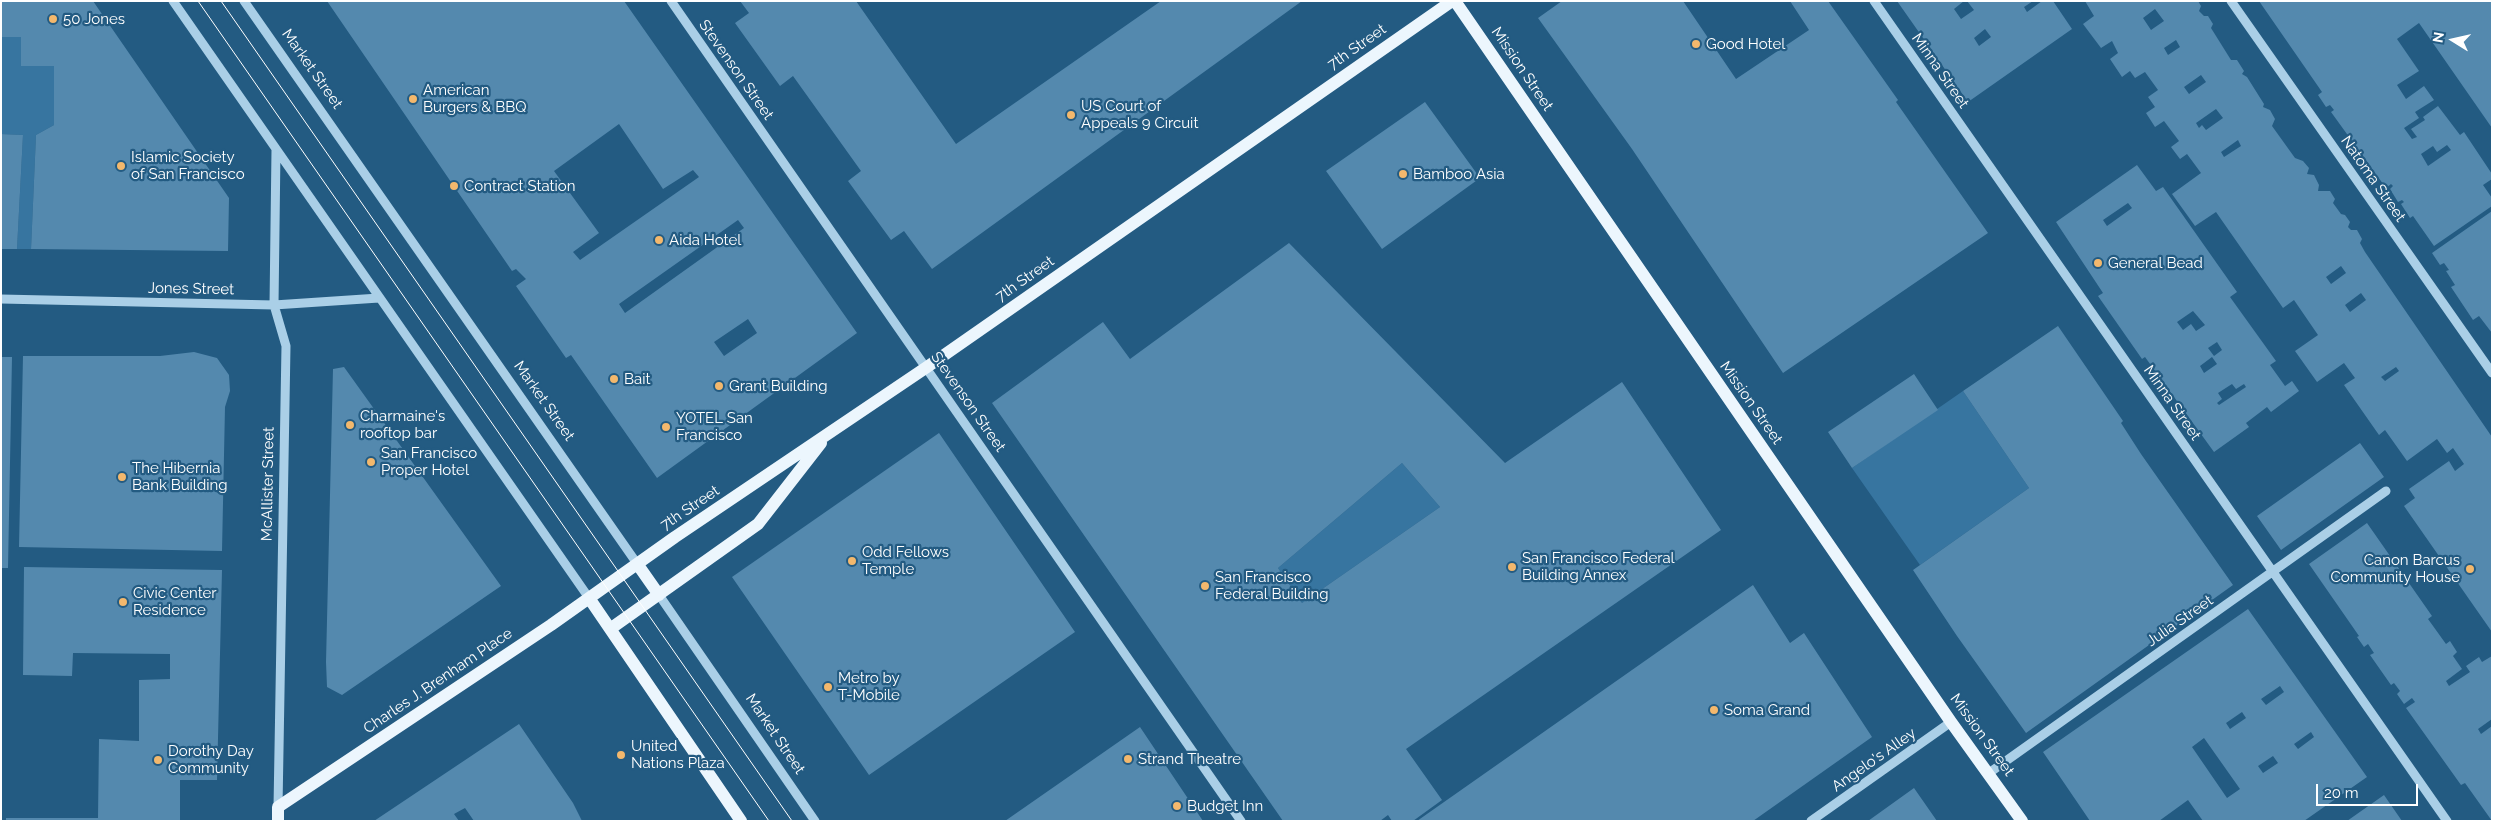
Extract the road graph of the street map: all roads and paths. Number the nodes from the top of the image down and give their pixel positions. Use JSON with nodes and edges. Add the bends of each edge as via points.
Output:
{"nodes":[{"id":1,"x":173,"y":1,"type":"edge"},
{"id":2,"x":244,"y":1,"type":"edge"},
{"id":3,"x":671,"y":1,"type":"edge"},
{"id":4,"x":1452,"y":1,"type":"edge"},
{"id":5,"x":1456,"y":1,"type":"edge"},
{"id":6,"x":1874,"y":1,"type":"edge"},
{"id":7,"x":2231,"y":1,"type":"edge"},
{"id":8,"x":276,"y":150,"type":"junction"},
{"id":9,"x":380,"y":298,"type":"junction"},
{"id":10,"x":1,"y":299,"type":"edge"},
{"id":11,"x":274,"y":305,"type":"junction"},
{"id":12,"x":927,"y":367,"type":"junction"},
{"id":13,"x":2492,"y":373,"type":"edge"},
{"id":14,"x":829,"y":434,"type":"junction"},
{"id":15,"x":2386,"y":491,"type":"dead end"},
{"id":16,"x":638,"y":565,"type":"junction"},
{"id":17,"x":2272,"y":572,"type":"junction"},
{"id":18,"x":614,"y":581,"type":"joint"},
{"id":19,"x":659,"y":595,"type":"junction"},
{"id":20,"x":589,"y":598,"type":"junction"},
{"id":21,"x":610,"y":629,"type":"junction"},
{"id":22,"x":1952,"y":722,"type":"junction"},
{"id":23,"x":1989,"y":773,"type":"junction"},
{"id":24,"x":278,"y":807,"type":"junction"},
{"id":25,"x":278,"y":821,"type":"edge"},
{"id":26,"x":741,"y":821,"type":"edge"},
{"id":27,"x":815,"y":821,"type":"edge"},
{"id":28,"x":1241,"y":821,"type":"edge"},
{"id":29,"x":1811,"y":821,"type":"edge"},
{"id":30,"x":2022,"y":821,"type":"edge"},
{"id":31,"x":2447,"y":821,"type":"edge"}],
"edges":[{"from":1,"to":8,"type":"street"},
{"from":2,"to":16,"type":"street","name":"Market Street"},
{"from":3,"to":12,"type":"street","name":"Stevenson Street"},
{"from":4,"to":12,"type":"main road","name":"7th Street"},
{"from":5,"to":22,"type":"main road","name":"Mission Street"},
{"from":6,"to":17,"type":"street","name":"Minna Street"},
{"from":7,"to":13,"type":"street","name":"Natoma Street"},
{"from":8,"to":9,"type":"street"},
{"from":8,"to":11,"type":"street","name":"McAllister Street"},
{"from":9,"to":11,"type":"street","name":"Jones Street"},
{"from":9,"to":20,"type":"street"},
{"from":10,"to":11,"type":"street","name":"Jones Street"},
{"from":11,"to":24,"type":"street","name":"McAllister Street","via":[[286,346]]},
{"from":12,"to":14,"type":"main road","name":"7th Street"},
{"from":12,"to":28,"type":"street","name":"Stevenson Street"},
{"from":14,"to":16,"type":"main road","name":"7th Street"},
{"from":14,"to":19,"type":"main road","via":[[758,524]]},
{"from":15,"to":17,"type":"street","name":"Julia Street"},
{"from":16,"to":18,"type":"main road","name":"7th Street"},
{"from":16,"to":19,"type":"main road","name":"Market Street"},
{"from":17,"to":23,"type":"street","name":"Julia Street"},
{"from":17,"to":31,"type":"street","name":"Minna Street"},
{"from":18,"to":20,"type":"main road","name":"Charles J. Brenham Place"},
{"from":19,"to":21,"type":"main road"},
{"from":19,"to":27,"type":"street","name":"Market Street"},
{"from":20,"to":21,"type":"main road"},
{"from":20,"to":24,"type":"main road","name":"Charles J. Brenham Place"},
{"from":21,"to":26,"type":"main road"},
{"from":22,"to":23,"type":"main road","name":"Mission Street"},
{"from":22,"to":29,"type":"street","name":"Angelo's Alley"},
{"from":23,"to":30,"type":"main road","name":"Mission Street"},
{"from":24,"to":25,"type":"main road","name":"McAllister Street"}]}
